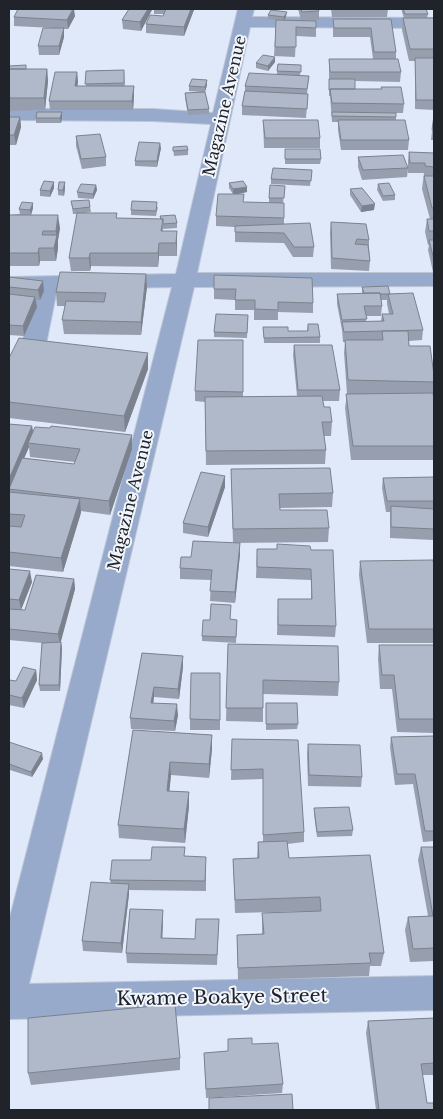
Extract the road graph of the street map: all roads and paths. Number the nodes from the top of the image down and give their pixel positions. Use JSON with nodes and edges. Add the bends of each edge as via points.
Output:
{"nodes":[{"id":1,"x":245,"y":16,"type":"edge"},
{"id":2,"x":434,"y":23,"type":"edge"},
{"id":3,"x":9,"y":114,"type":"edge"},
{"id":4,"x":221,"y":120,"type":"junction"},
{"id":5,"x":186,"y":280,"type":"junction"},
{"id":6,"x":434,"y":280,"type":"edge"},
{"id":7,"x":48,"y":282,"type":"junction"},
{"id":8,"x":9,"y":283,"type":"edge"},
{"id":9,"x":34,"y":344,"type":"edge"},
{"id":10,"x":9,"y":990,"type":"edge"},
{"id":11,"x":434,"y":992,"type":"edge"},
{"id":12,"x":9,"y":1002,"type":"edge"}],
"edges":[{"from":1,"to":2,"type":"street"},
{"from":1,"to":4,"type":"street","name":"Magazine Avenue"},
{"from":3,"to":4,"type":"street","via":[[153,115]]},
{"from":4,"to":5,"type":"street","name":"Magazine Avenue"},
{"from":5,"to":6,"type":"street"},
{"from":5,"to":7,"type":"street"},
{"from":5,"to":10,"type":"street","name":"Magazine Avenue"},
{"from":7,"to":8,"type":"street"},
{"from":7,"to":9,"type":"street"},
{"from":11,"to":12,"type":"street","name":"Kwame Boakye Street"}]}
